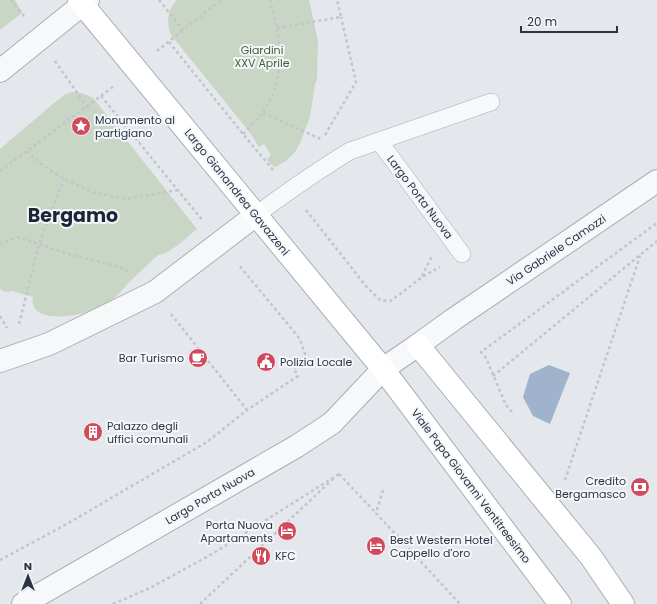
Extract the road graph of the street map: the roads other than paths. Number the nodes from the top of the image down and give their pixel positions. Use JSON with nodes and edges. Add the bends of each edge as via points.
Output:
{"nodes":[{"id":1,"x":83,"y":2,"type":"edge"},
{"id":2,"x":0,"y":71,"type":"edge"},
{"id":3,"x":491,"y":102,"type":"dead end"},
{"id":4,"x":379,"y":141,"type":"junction"},
{"id":5,"x":657,"y":181,"type":"edge"},
{"id":6,"x":256,"y":215,"type":"junction"},
{"id":7,"x":462,"y":254,"type":"dead end"},
{"id":8,"x":454,"y":319,"type":"joint"},
{"id":9,"x":418,"y":345,"type":"junction"},
{"id":10,"x":0,"y":361,"type":"edge"},
{"id":11,"x":383,"y":369,"type":"junction"},
{"id":12,"x":23,"y":604,"type":"edge"},
{"id":13,"x":560,"y":604,"type":"edge"},
{"id":14,"x":623,"y":604,"type":"edge"}],
"edges":[{"from":1,"to":2,"type":"street"},
{"from":1,"to":6,"type":"street","name":"Largo Gianandrea Gavazzeni"},
{"from":3,"to":4,"type":"lane"},
{"from":4,"to":6,"type":"lane","via":[[350,152],[329,164]]},
{"from":4,"to":7,"type":"lane","name":"Largo Porta Nuova"},
{"from":5,"to":8,"type":"street","name":"Via Gabriele Camozzi"},
{"from":6,"to":10,"type":"street","via":[[155,292],[49,344]]},
{"from":6,"to":11,"type":"street","name":"Largo Gianandrea Gavazzeni"},
{"from":8,"to":9,"type":"street","name":"Largo Porta Nuova"},
{"from":9,"to":11,"type":"street","name":"Largo Porta Nuova"},
{"from":9,"to":14,"type":"street","via":[[591,557]]},
{"from":11,"to":12,"type":"street","name":"Largo Porta Nuova","via":[[332,422],[297,446]]},
{"from":11,"to":13,"type":"street","name":"Viale Papa Giovanni Ventitreesimo"}]}
